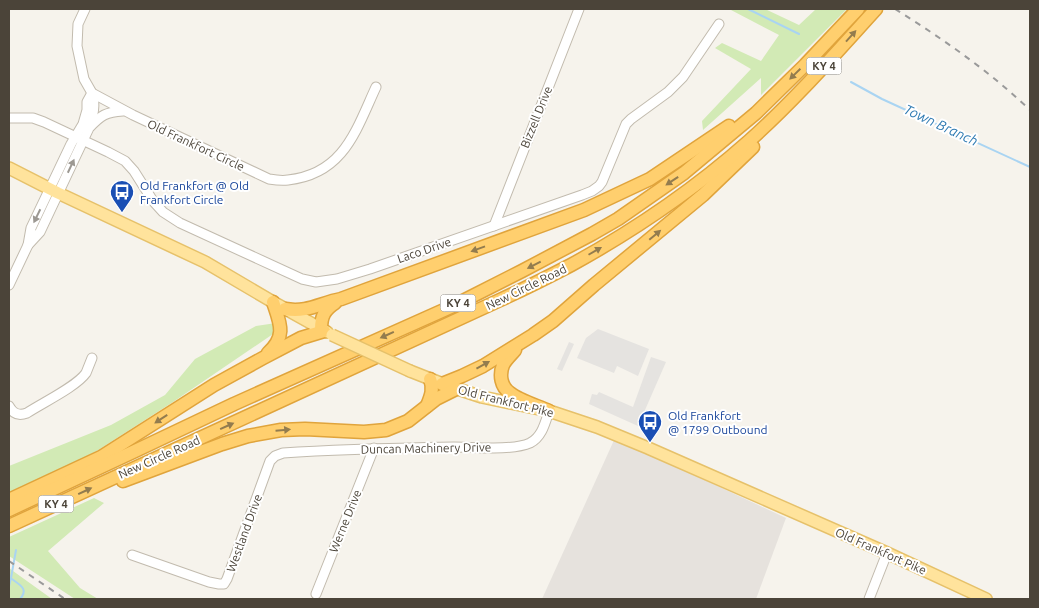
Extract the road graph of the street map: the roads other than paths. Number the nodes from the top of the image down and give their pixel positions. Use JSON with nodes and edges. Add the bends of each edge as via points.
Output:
{"nodes":[{"id":1,"x":85,"y":9,"type":"edge"},
{"id":2,"x":579,"y":9,"type":"edge"},
{"id":3,"x":876,"y":9,"type":"edge"},
{"id":4,"x":856,"y":11,"type":"edge"},
{"id":5,"x":719,"y":24,"type":"dead end"},
{"id":6,"x":376,"y":87,"type":"dead end"},
{"id":7,"x":92,"y":93,"type":"junction"},
{"id":8,"x":782,"y":110,"type":"junction"},
{"id":9,"x":124,"y":111,"type":"junction"},
{"id":10,"x":756,"y":113,"type":"junction"},
{"id":11,"x":9,"y":118,"type":"edge"},
{"id":12,"x":89,"y":128,"type":"junction"},
{"id":13,"x":79,"y":138,"type":"junction"},
{"id":14,"x":9,"y":168,"type":"edge"},
{"id":15,"x":54,"y":191,"type":"junction"},
{"id":16,"x":494,"y":226,"type":"junction"},
{"id":17,"x":9,"y":285,"type":"edge"},
{"id":18,"x":341,"y":299,"type":"junction"},
{"id":19,"x":273,"y":302,"type":"junction"},
{"id":20,"x":285,"y":309,"type":"junction"},
{"id":21,"x":326,"y":332,"type":"junction"},
{"id":22,"x":521,"y":342,"type":"junction"},
{"id":23,"x":92,"y":358,"type":"dead end"},
{"id":24,"x":262,"y":358,"type":"junction"},
{"id":25,"x":436,"y":381,"type":"junction"},
{"id":26,"x":456,"y":389,"type":"junction"},
{"id":27,"x":9,"y":406,"type":"edge"},
{"id":28,"x":427,"y":406,"type":"junction"},
{"id":29,"x":549,"y":411,"type":"junction"},
{"id":30,"x":374,"y":448,"type":"junction"},
{"id":31,"x":283,"y":453,"type":"joint"},
{"id":32,"x":103,"y":482,"type":"junction"},
{"id":33,"x":9,"y":500,"type":"edge"},
{"id":34,"x":9,"y":510,"type":"edge"},
{"id":35,"x":9,"y":526,"type":"edge"},
{"id":36,"x":887,"y":553,"type":"junction"},
{"id":37,"x":132,"y":555,"type":"dead end"},
{"id":38,"x":316,"y":594,"type":"dead end"},
{"id":39,"x":869,"y":599,"type":"edge"},
{"id":40,"x":986,"y":599,"type":"edge"}],
"edges":[{"from":1,"to":7,"type":"street","via":[[78,24],[77,46],[84,79]]},
{"from":2,"to":16,"type":"street","name":"Bizzell Drive"},
{"from":8,"to":3,"type":"highway","name":"New Circle Road","number":"KY 4","one_way":true},
{"from":4,"to":10,"type":"highway","name":"New Circle Road","number":"KY 4","one_way":true},
{"from":5,"to":16,"type":"street","name":"Laco Drive","via":[[683,77],[626,124],[607,174],[599,186]]},
{"from":6,"to":9,"type":"street","name":"Old Frankfort Circle","via":[[350,142],[340,155],[319,171],[287,180],[269,179]]},
{"from":7,"to":9,"type":"street","name":"Old Frankfort Circle"},
{"from":7,"to":12,"type":"street","via":[[94,106]]},
{"from":7,"to":13,"type":"street"},
{"from":22,"to":8,"type":"highway","one_way":true,"via":[[553,320],[703,194],[767,134]]},
{"from":32,"to":8,"type":"highway","name":"New Circle Road","number":"KY 4","one_way":true,"via":[[572,264],[646,220],[690,188]]},
{"from":9,"to":12,"type":"street","via":[[101,116]]},
{"from":10,"to":18,"type":"highway","one_way":true,"via":[[732,124],[650,179],[584,210]]},
{"from":10,"to":34,"type":"highway","name":"New Circle Road","number":"KY 4","one_way":true,"via":[[684,173],[557,254],[453,306]]},
{"from":11,"to":13,"type":"street","name":"Laco Drive","via":[[33,118]]},
{"from":12,"to":13,"type":"street"},
{"from":13,"to":15,"type":"street"},
{"from":13,"to":16,"type":"street","name":"Laco Drive","via":[[124,161],[168,216],[307,281],[337,279]]},
{"from":14,"to":15,"type":"main road","name":"Old Frankfort Pike"},
{"from":15,"to":17,"type":"street","via":[[40,232],[28,246]]},
{"from":15,"to":19,"type":"main road","name":"Old Frankfort Pike","via":[[205,262]]},
{"from":18,"to":20,"type":"highway","via":[[305,310]]},
{"from":18,"to":21,"type":"highway","via":[[325,310],[321,320]]},
{"from":19,"to":20,"type":"main road","name":"Old Frankfort Pike"},
{"from":19,"to":24,"type":"highway","via":[[280,327],[279,338],[275,347]]},
{"from":20,"to":21,"type":"main road","name":"Old Frankfort Pike"},
{"from":21,"to":24,"type":"highway","via":[[301,338]]},
{"from":21,"to":25,"type":"main road","name":"Old Frankfort Pike","bridge":true},
{"from":25,"to":22,"type":"highway","one_way":true,"via":[[462,376]]},
{"from":22,"to":29,"type":"highway","via":[[502,367],[503,383],[510,394]]},
{"from":23,"to":27,"type":"street","via":[[87,371],[74,385],[27,413],[14,413]]},
{"from":24,"to":33,"type":"highway","one_way":true,"via":[[101,457]]},
{"from":25,"to":26,"type":"main road","name":"Old Frankfort Pike"},
{"from":25,"to":28,"type":"highway"},
{"from":26,"to":28,"type":"highway"},
{"from":26,"to":29,"type":"main road","name":"Old Frankfort Pike"},
{"from":32,"to":28,"type":"highway","one_way":true,"via":[[124,481],[248,436],[305,429],[382,431],[408,421]]},
{"from":29,"to":30,"type":"street","name":"Duncan Machinery Drive","via":[[542,432],[530,443],[522,445]]},
{"from":29,"to":36,"type":"main road","name":"Old Frankfort Pike","via":[[648,448]]},
{"from":30,"to":31,"type":"street","name":"Duncan Machinery Drive"},
{"from":30,"to":38,"type":"street","name":"Werne Drive"},
{"from":31,"to":37,"type":"street","name":"Westland Drive","via":[[270,461],[224,584],[209,582]]},
{"from":35,"to":32,"type":"highway","name":"New Circle Road","number":"KY 4","one_way":true},
{"from":36,"to":39,"type":"street"},
{"from":36,"to":40,"type":"main road","name":"Old Frankfort Pike"}]}
